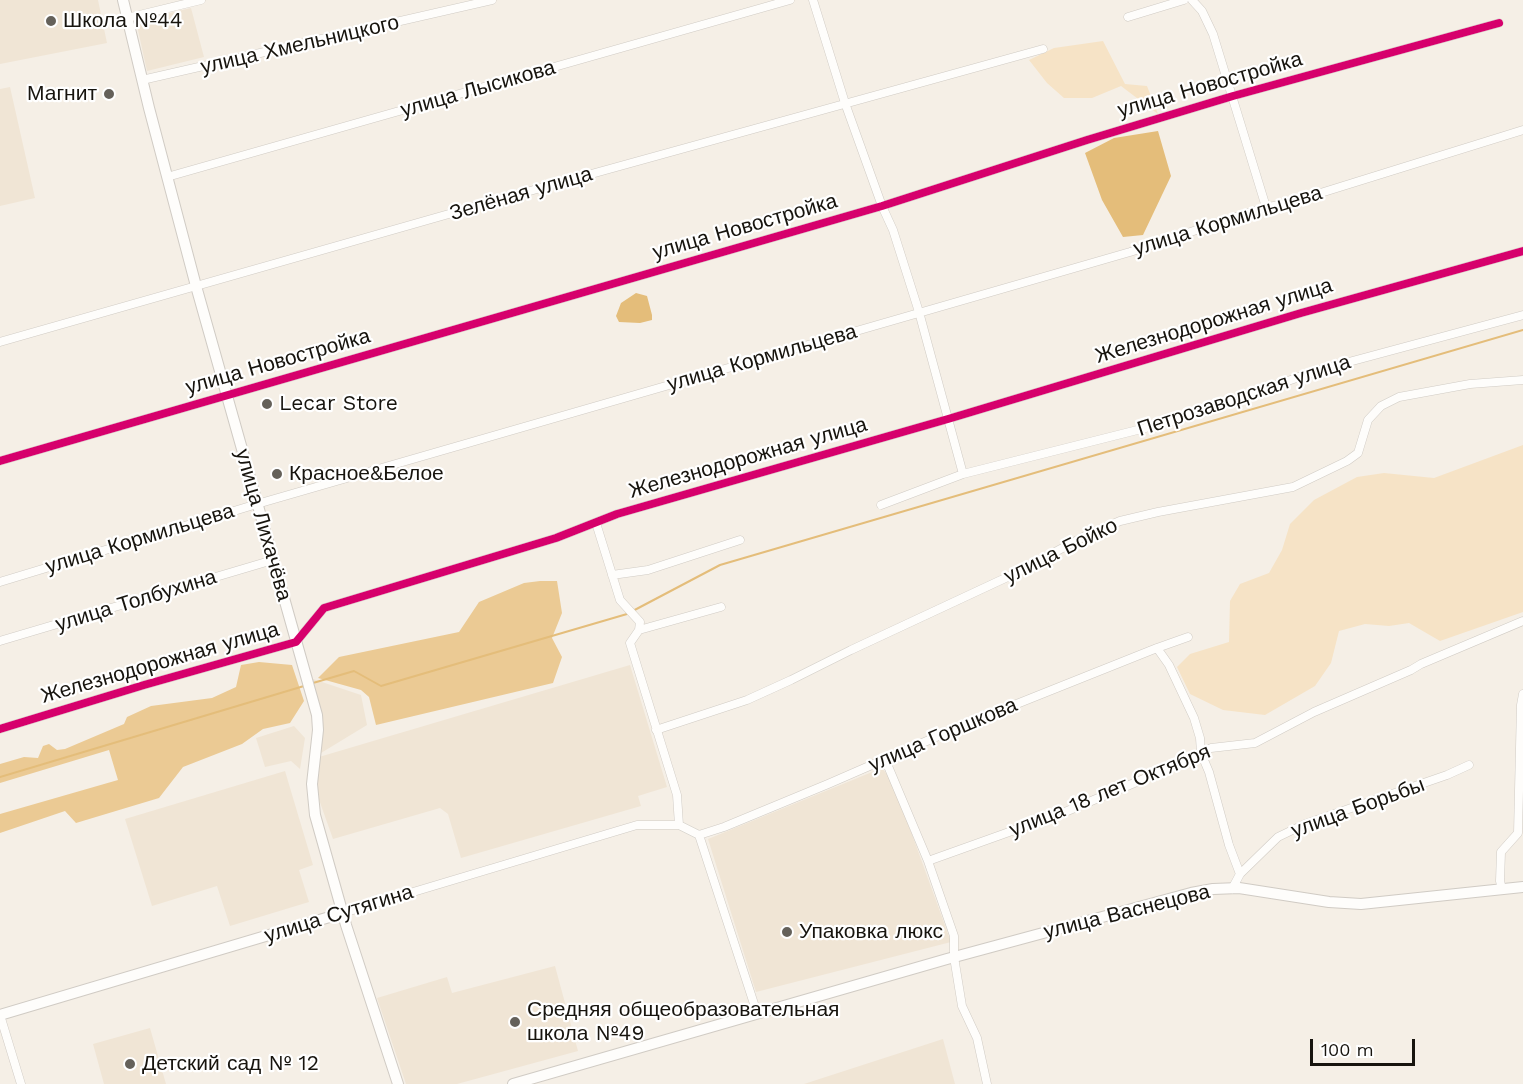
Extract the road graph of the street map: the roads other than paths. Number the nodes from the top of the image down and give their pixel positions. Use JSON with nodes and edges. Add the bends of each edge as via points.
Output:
{"nodes":[{"id":1,"x":123,"y":0,"type":"edge"},
{"id":2,"x":201,"y":0,"type":"edge"},
{"id":3,"x":492,"y":0,"type":"edge"},
{"id":4,"x":790,"y":0,"type":"edge"},
{"id":5,"x":813,"y":0,"type":"edge"},
{"id":6,"x":1184,"y":0,"type":"edge"},
{"id":7,"x":1192,"y":0,"type":"edge"},
{"id":8,"x":188,"y":2,"type":"edge"},
{"id":9,"x":1128,"y":17,"type":"dead end"},
{"id":10,"x":127,"y":18,"type":"junction"},
{"id":11,"x":1499,"y":22,"type":"dead end"},
{"id":12,"x":1043,"y":49,"type":"dead end"},
{"id":13,"x":142,"y":80,"type":"junction"},
{"id":14,"x":1233,"y":96,"type":"junction"},
{"id":15,"x":844,"y":103,"type":"junction"},
{"id":16,"x":1523,"y":130,"type":"edge"},
{"id":17,"x":167,"y":177,"type":"junction"},
{"id":18,"x":882,"y":206,"type":"junction"},
{"id":19,"x":1266,"y":207,"type":"junction"},
{"id":20,"x":1523,"y":251,"type":"edge"},
{"id":21,"x":196,"y":286,"type":"junction"},
{"id":22,"x":919,"y":312,"type":"junction"},
{"id":23,"x":1523,"y":315,"type":"edge"},
{"id":24,"x":1,"y":339,"type":"edge"},
{"id":25,"x":1523,"y":380,"type":"edge"},
{"id":26,"x":225,"y":396,"type":"junction"},
{"id":27,"x":948,"y":419,"type":"junction"},
{"id":28,"x":0,"y":461,"type":"edge"},
{"id":29,"x":963,"y":474,"type":"junction"},
{"id":30,"x":257,"y":504,"type":"junction"},
{"id":31,"x":881,"y":505,"type":"dead end"},
{"id":32,"x":596,"y":523,"type":"junction"},
{"id":33,"x":740,"y":540,"type":"dead end"},
{"id":34,"x":273,"y":560,"type":"junction"},
{"id":35,"x":612,"y":575,"type":"junction"},
{"id":36,"x":0,"y":582,"type":"edge"},
{"id":37,"x":721,"y":607,"type":"dead end"},
{"id":38,"x":1523,"y":621,"type":"edge"},
{"id":39,"x":639,"y":630,"type":"junction"},
{"id":40,"x":1188,"y":638,"type":"dead end"},
{"id":41,"x":0,"y":641,"type":"edge"},
{"id":42,"x":296,"y":642,"type":"junction"},
{"id":43,"x":1157,"y":648,"type":"junction"},
{"id":44,"x":1523,"y":694,"type":"edge"},
{"id":45,"x":0,"y":729,"type":"edge"},
{"id":46,"x":656,"y":730,"type":"junction"},
{"id":47,"x":1201,"y":753,"type":"junction"},
{"id":48,"x":885,"y":759,"type":"junction"},
{"id":49,"x":1469,"y":765,"type":"dead end"},
{"id":50,"x":679,"y":825,"type":"junction"},
{"id":51,"x":699,"y":835,"type":"junction"},
{"id":52,"x":928,"y":861,"type":"junction"},
{"id":53,"x":1240,"y":874,"type":"junction"},
{"id":54,"x":1523,"y":887,"type":"edge"},
{"id":55,"x":1232,"y":889,"type":"junction"},
{"id":56,"x":1502,"y":889,"type":"junction"},
{"id":57,"x":343,"y":913,"type":"junction"},
{"id":58,"x":950,"y":958,"type":"junction"},
{"id":59,"x":757,"y":1013,"type":"junction"},
{"id":60,"x":0,"y":1016,"type":"edge"},
{"id":61,"x":21,"y":1084,"type":"edge"},
{"id":62,"x":398,"y":1084,"type":"edge"},
{"id":63,"x":513,"y":1084,"type":"edge"},
{"id":64,"x":987,"y":1084,"type":"edge"}],
"edges":[{"from":1,"to":10,"type":"street","name":"улица Лихачёва"},
{"from":2,"to":8,"type":"street"},
{"from":3,"to":13,"type":"street","name":"улица Хмельницкого"},
{"from":4,"to":17,"type":"street","name":"улица Лысикова"},
{"from":5,"to":15,"type":"street"},
{"from":6,"to":9,"type":"street"},
{"from":7,"to":14,"type":"street","via":[[1213,34]]},
{"from":8,"to":10,"type":"street"},
{"from":10,"to":13,"type":"street","name":"улица Лихачёва"},
{"from":11,"to":14,"type":"street","name":"улица Новостройка"},
{"from":12,"to":15,"type":"street","name":"Зелёная улица"},
{"from":13,"to":17,"type":"street","name":"улица Лихачёва"},
{"from":14,"to":18,"type":"street","name":"улица Новостройка"},
{"from":14,"to":19,"type":"street"},
{"from":15,"to":18,"type":"street"},
{"from":15,"to":21,"type":"street","name":"Зелёная улица"},
{"from":16,"to":19,"type":"street","name":"улица Кормильцева"},
{"from":17,"to":21,"type":"street","name":"улица Лихачёва"},
{"from":18,"to":22,"type":"street"},
{"from":18,"to":26,"type":"street","name":"улица Новостройка"},
{"from":19,"to":22,"type":"street","name":"улица Кормильцева","via":[[1130,252]]},
{"from":20,"to":27,"type":"street","name":"Железнодорожная улица"},
{"from":21,"to":24,"type":"street","name":"Зелёная улица"},
{"from":21,"to":26,"type":"street","name":"улица Лихачёва"},
{"from":22,"to":27,"type":"street"},
{"from":22,"to":30,"type":"street","name":"улица Кормильцева"},
{"from":23,"to":29,"type":"street","name":"Петрозаводская улица","via":[[1319,370],[1177,420]]},
{"from":25,"to":46,"type":"street","name":"улица Бойко","via":[[1470,384],[1399,397],[1381,406],[1368,420],[1358,453],[1293,487],[1120,521],[747,700]]},
{"from":26,"to":28,"type":"street","name":"улица Новостройка"},
{"from":26,"to":30,"type":"street","name":"улица Лихачёва"},
{"from":27,"to":29,"type":"street"},
{"from":27,"to":32,"type":"street","name":"Железнодорожная улица"},
{"from":29,"to":31,"type":"street","name":"Петрозаводская улица"},
{"from":30,"to":34,"type":"street","name":"улица Лихачёва"},
{"from":30,"to":36,"type":"street","name":"улица Кормильцева"},
{"from":32,"to":35,"type":"street"},
{"from":32,"to":42,"type":"street","name":"Железнодорожная улица","via":[[324,608]]},
{"from":33,"to":35,"type":"street","via":[[648,570]]},
{"from":34,"to":41,"type":"street","name":"улица Толбухина"},
{"from":34,"to":42,"type":"street","name":"улица Лихачёва"},
{"from":35,"to":39,"type":"street","via":[[620,600],[640,622]]},
{"from":37,"to":39,"type":"street"},
{"from":38,"to":47,"type":"street","name":"улица 18 лет Октября","via":[[1291,723],[1255,743],[1211,748]]},
{"from":39,"to":46,"type":"street","via":[[630,644]]},
{"from":40,"to":43,"type":"street","name":"улица Горшкова"},
{"from":42,"to":45,"type":"street","name":"Железнодорожная улица"},
{"from":42,"to":57,"type":"street","name":"улица Лихачёва","via":[[317,715],[312,784],[315,815]]},
{"from":43,"to":47,"type":"street","via":[[1194,718]]},
{"from":43,"to":48,"type":"street","name":"улица Горшкова"},
{"from":44,"to":56,"type":"street","via":[[1518,833],[1501,852]]},
{"from":46,"to":50,"type":"street","via":[[677,795]]},
{"from":47,"to":52,"type":"street","name":"улица 18 лет Октября","via":[[1065,812]]},
{"from":47,"to":53,"type":"street"},
{"from":48,"to":51,"type":"street","name":"улица Горшкова"},
{"from":48,"to":52,"type":"street"},
{"from":49,"to":53,"type":"street","name":"улица Борьбы","via":[[1278,837]]},
{"from":50,"to":51,"type":"street"},
{"from":50,"to":57,"type":"street","name":"улица Сутягина","via":[[637,825]]},
{"from":51,"to":59,"type":"street"},
{"from":52,"to":58,"type":"street","via":[[954,936]]},
{"from":53,"to":55,"type":"street","name":"улица Борьбы"},
{"from":54,"to":56,"type":"street","name":"улица Васнецова"},
{"from":55,"to":56,"type":"street","name":"улица Васнецова","via":[[1361,904]]},
{"from":55,"to":58,"type":"street","name":"улица Васнецова","via":[[1191,893]]},
{"from":57,"to":60,"type":"street","name":"улица Сутягина"},
{"from":57,"to":62,"type":"street","name":"улица Лихачёва"},
{"from":58,"to":59,"type":"street"},
{"from":58,"to":64,"type":"street","via":[[962,1006],[978,1038]]},
{"from":59,"to":63,"type":"street"},
{"from":60,"to":61,"type":"street"}]}
